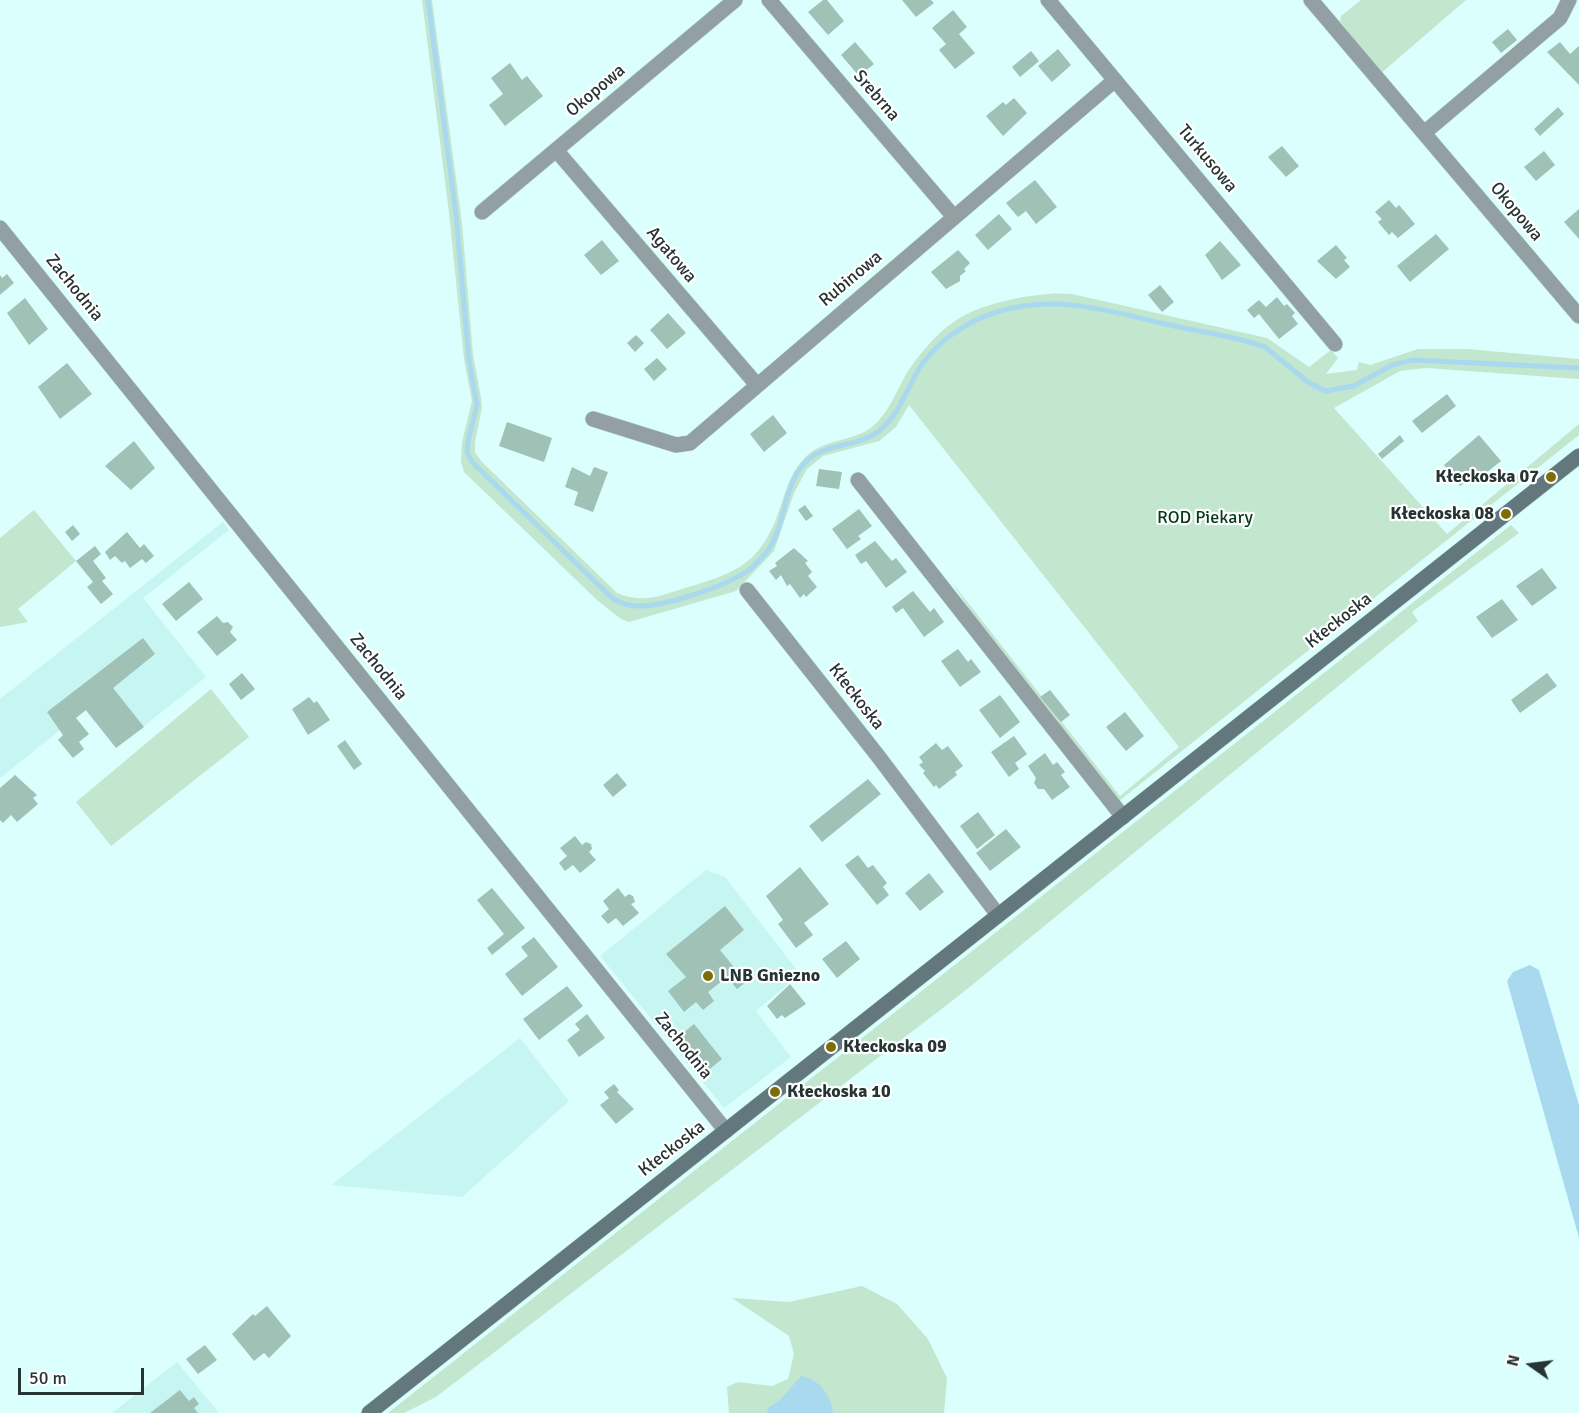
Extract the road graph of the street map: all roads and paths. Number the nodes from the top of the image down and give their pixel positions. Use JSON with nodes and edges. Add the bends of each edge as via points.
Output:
{"nodes":[{"id":1,"x":735,"y":0,"type":"edge"},
{"id":2,"x":769,"y":0,"type":"edge"},
{"id":3,"x":1048,"y":0,"type":"edge"},
{"id":4,"x":1311,"y":0,"type":"edge"},
{"id":5,"x":1569,"y":0,"type":"edge"},
{"id":6,"x":1115,"y":80,"type":"junction"},
{"id":7,"x":1424,"y":133,"type":"junction"},
{"id":8,"x":556,"y":150,"type":"junction"},
{"id":9,"x":482,"y":212,"type":"dead end"},
{"id":10,"x":954,"y":217,"type":"junction"},
{"id":11,"x":0,"y":228,"type":"edge"},
{"id":12,"x":1579,"y":316,"type":"edge"},
{"id":13,"x":1335,"y":344,"type":"dead end"},
{"id":14,"x":757,"y":386,"type":"junction"},
{"id":15,"x":593,"y":419,"type":"dead end"},
{"id":16,"x":1579,"y":456,"type":"edge"},
{"id":17,"x":858,"y":480,"type":"dead end"},
{"id":18,"x":747,"y":590,"type":"dead end"},
{"id":19,"x":1123,"y":817,"type":"junction"},
{"id":20,"x":998,"y":915,"type":"junction"},
{"id":21,"x":726,"y":1131,"type":"junction"},
{"id":22,"x":369,"y":1413,"type":"edge"}],
"edges":[{"from":1,"to":8,"type":"street","name":"Okopowa"},
{"from":2,"to":10,"type":"street","name":"Srebrna"},
{"from":3,"to":6,"type":"street","name":"Turkusowa"},
{"from":4,"to":7,"type":"street","name":"Okopowa"},
{"from":5,"to":7,"type":"street","via":[[1560,18]]},
{"from":6,"to":10,"type":"street","name":"Rubinowa"},
{"from":6,"to":13,"type":"street","name":"Turkusowa"},
{"from":7,"to":12,"type":"street","name":"Okopowa"},
{"from":8,"to":9,"type":"street","name":"Okopowa"},
{"from":8,"to":14,"type":"street","name":"Agatowa"},
{"from":10,"to":14,"type":"street","name":"Rubinowa"},
{"from":11,"to":21,"type":"street","name":"Zachodnia"},
{"from":14,"to":15,"type":"street","name":"Rubinowa","via":[[690,442],[676,445]]},
{"from":16,"to":19,"type":"main road","name":"Kłeckoska"},
{"from":17,"to":19,"type":"street"},
{"from":18,"to":20,"type":"street","name":"Kłeckoska"},
{"from":19,"to":20,"type":"main road","name":"Kłeckoska"},
{"from":20,"to":21,"type":"main road","name":"Kłeckoska"},
{"from":21,"to":22,"type":"main road","name":"Kłeckoska"}]}
